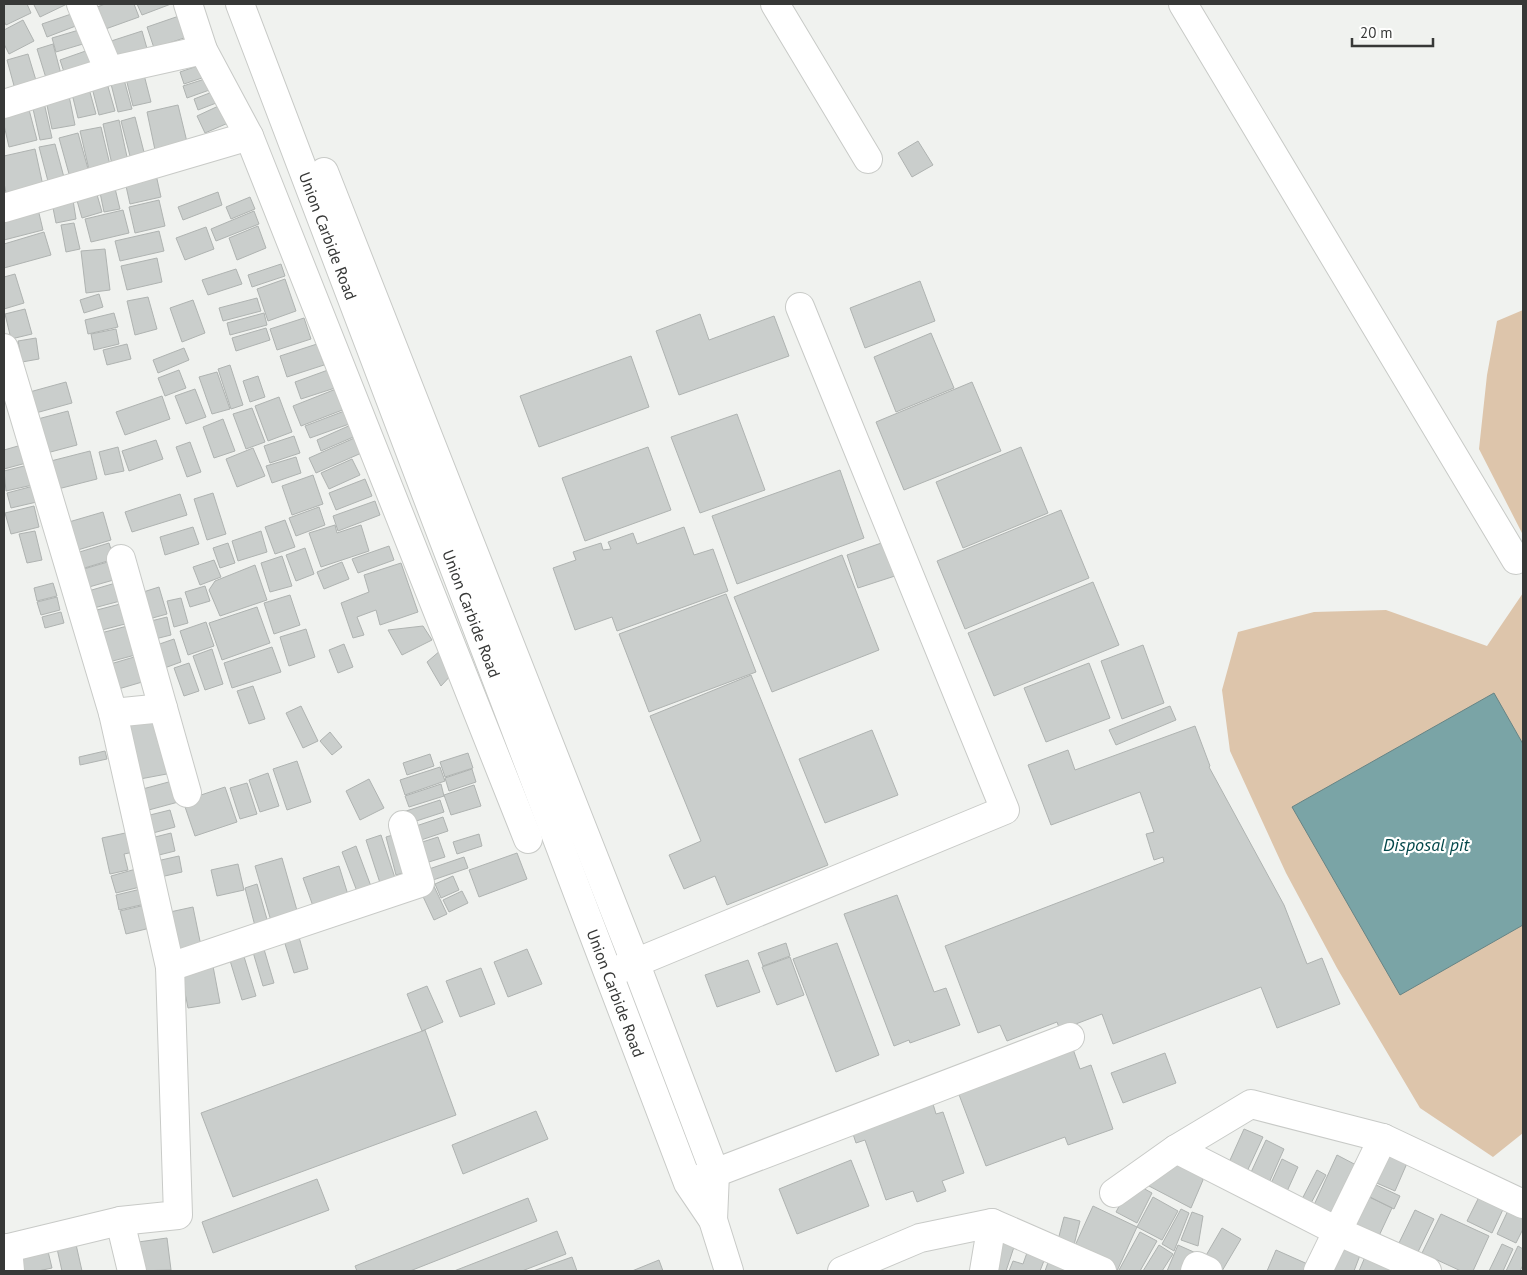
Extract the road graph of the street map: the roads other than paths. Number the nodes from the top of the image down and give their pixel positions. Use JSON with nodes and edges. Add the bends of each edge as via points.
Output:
{"nodes":[{"id":1,"x":81,"y":4,"type":"edge"},
{"id":2,"x":188,"y":4,"type":"edge"},
{"id":3,"x":240,"y":4,"type":"edge"},
{"id":4,"x":259,"y":4,"type":"edge"},
{"id":5,"x":775,"y":4,"type":"edge"},
{"id":6,"x":1183,"y":4,"type":"edge"},
{"id":7,"x":203,"y":50,"type":"junction"},
{"id":8,"x":109,"y":71,"type":"junction"},
{"id":9,"x":4,"y":104,"type":"edge"},
{"id":10,"x":249,"y":136,"type":"junction"},
{"id":11,"x":868,"y":159,"type":"dead end"},
{"id":12,"x":4,"y":208,"type":"edge"},
{"id":13,"x":800,"y":307,"type":"dead end"},
{"id":14,"x":4,"y":348,"type":"edge"},
{"id":15,"x":121,"y":560,"type":"dead end"},
{"id":16,"x":1516,"y":560,"type":"dead end"},
{"id":17,"x":163,"y":708,"type":"junction"},
{"id":18,"x":113,"y":713,"type":"junction"},
{"id":19,"x":187,"y":793,"type":"dead end"},
{"id":20,"x":403,"y":825,"type":"dead end"},
{"id":21,"x":528,"y":838,"type":"dead end"},
{"id":22,"x":635,"y":962,"type":"junction"},
{"id":23,"x":170,"y":967,"type":"junction"},
{"id":24,"x":610,"y":973,"type":"junction"},
{"id":25,"x":1070,"y":1037,"type":"dead end"},
{"id":26,"x":1383,"y":1138,"type":"junction"},
{"id":27,"x":1176,"y":1149,"type":"junction"},
{"id":28,"x":716,"y":1173,"type":"junction"},
{"id":29,"x":688,"y":1183,"type":"junction"},
{"id":30,"x":1114,"y":1193,"type":"dead end"},
{"id":31,"x":1523,"y":1204,"type":"edge"},
{"id":32,"x":714,"y":1220,"type":"junction"},
{"id":33,"x":120,"y":1222,"type":"junction"},
{"id":34,"x":992,"y":1223,"type":"junction"},
{"id":35,"x":1337,"y":1231,"type":"junction"},
{"id":36,"x":7,"y":1256,"type":"edge"},
{"id":37,"x":132,"y":1271,"type":"edge"},
{"id":38,"x":729,"y":1271,"type":"edge"},
{"id":39,"x":842,"y":1271,"type":"edge"},
{"id":40,"x":984,"y":1271,"type":"edge"},
{"id":41,"x":1102,"y":1271,"type":"edge"},
{"id":42,"x":1195,"y":1271,"type":"edge"},
{"id":43,"x":1208,"y":1271,"type":"edge"},
{"id":44,"x":1318,"y":1271,"type":"edge"},
{"id":45,"x":1427,"y":1271,"type":"edge"}],
"edges":[{"from":1,"to":8,"type":"street"},
{"from":2,"to":7,"type":"street"},
{"from":3,"to":24,"type":"street","name":"Union Carbide Road"},
{"from":4,"to":22,"type":"street","name":"Union Carbide Road"},
{"from":5,"to":11,"type":"street"},
{"from":6,"to":16,"type":"street"},
{"from":7,"to":8,"type":"street"},
{"from":7,"to":10,"type":"street"},
{"from":8,"to":9,"type":"street"},
{"from":10,"to":12,"type":"street"},
{"from":10,"to":21,"type":"street"},
{"from":13,"to":22,"type":"street","via":[[1005,810]]},
{"from":14,"to":18,"type":"street"},
{"from":15,"to":17,"type":"street"},
{"from":17,"to":18,"type":"street"},
{"from":17,"to":19,"type":"street"},
{"from":18,"to":23,"type":"street"},
{"from":20,"to":23,"type":"street","via":[[420,883]]},
{"from":22,"to":24,"type":"street"},
{"from":22,"to":28,"type":"street","name":"Union Carbide Road"},
{"from":23,"to":33,"type":"street","via":[[178,1215]]},
{"from":24,"to":29,"type":"street","name":"Union Carbide Road"},
{"from":25,"to":28,"type":"street"},
{"from":26,"to":27,"type":"street","via":[[1251,1104]]},
{"from":26,"to":31,"type":"street"},
{"from":26,"to":35,"type":"street"},
{"from":27,"to":30,"type":"street"},
{"from":27,"to":35,"type":"street"},
{"from":28,"to":29,"type":"street"},
{"from":28,"to":32,"type":"street","name":"Union Carbide Road"},
{"from":29,"to":32,"type":"street","name":"Union Carbide Road"},
{"from":32,"to":38,"type":"street","name":"Union Carbide Road"},
{"from":33,"to":36,"type":"street"},
{"from":33,"to":37,"type":"street"},
{"from":34,"to":39,"type":"street","via":[[920,1238]]},
{"from":34,"to":40,"type":"street"},
{"from":34,"to":41,"type":"street"},
{"from":35,"to":44,"type":"street"},
{"from":35,"to":45,"type":"street"},
{"from":42,"to":43,"type":"street","via":[[1197,1266]]}]}
